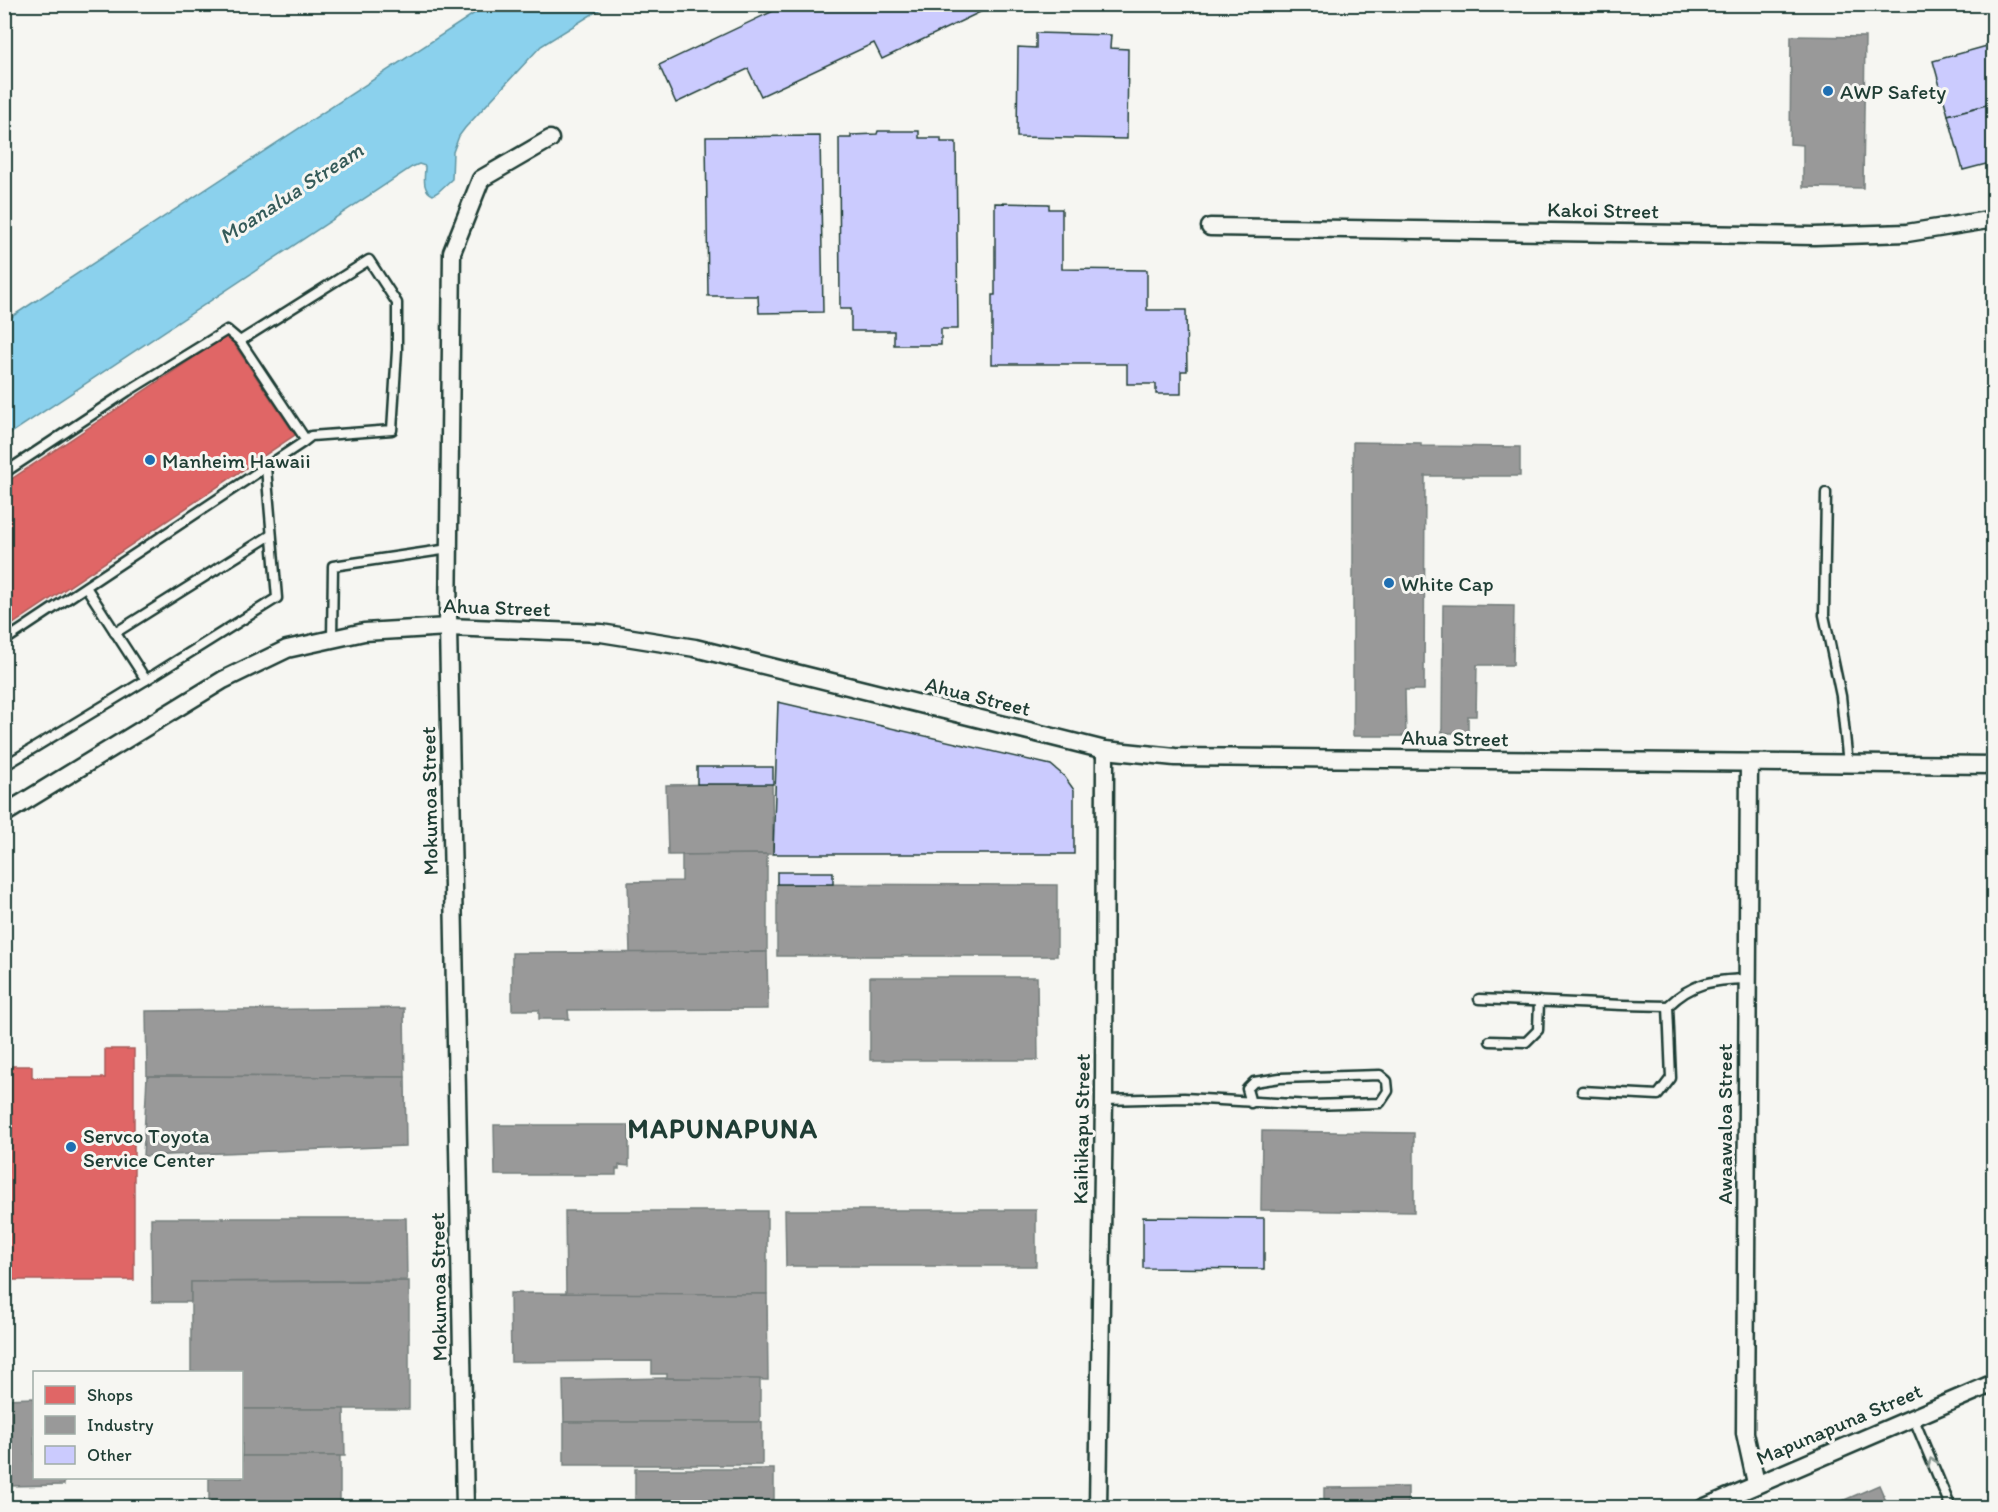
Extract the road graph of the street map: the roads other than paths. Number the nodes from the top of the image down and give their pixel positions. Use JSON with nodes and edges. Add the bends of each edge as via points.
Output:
{"nodes":[{"id":1,"x":550,"y":139,"type":"dead end"},
{"id":2,"x":1994,"y":219,"type":"edge"},
{"id":3,"x":1210,"y":227,"type":"dead end"},
{"id":4,"x":240,"y":341,"type":"junction"},
{"id":5,"x":306,"y":440,"type":"junction"},
{"id":6,"x":266,"y":467,"type":"junction"},
{"id":7,"x":4,"y":473,"type":"edge"},
{"id":8,"x":1826,"y":493,"type":"dead end"},
{"id":9,"x":272,"y":534,"type":"junction"},
{"id":10,"x":449,"y":549,"type":"junction"},
{"id":11,"x":86,"y":587,"type":"junction"},
{"id":12,"x":448,"y":627,"type":"junction"},
{"id":13,"x":115,"y":633,"type":"junction"},
{"id":14,"x":332,"y":639,"type":"junction"},
{"id":15,"x":4,"y":641,"type":"edge"},
{"id":16,"x":146,"y":680,"type":"junction"},
{"id":17,"x":1105,"y":750,"type":"junction"},
{"id":18,"x":1749,"y":763,"type":"junction"},
{"id":19,"x":1848,"y":764,"type":"junction"},
{"id":20,"x":1994,"y":765,"type":"edge"},
{"id":21,"x":4,"y":766,"type":"edge"},
{"id":22,"x":4,"y":814,"type":"edge"},
{"id":23,"x":1747,"y":979,"type":"junction"},
{"id":24,"x":1479,"y":999,"type":"dead end"},
{"id":25,"x":1539,"y":1002,"type":"junction"},
{"id":26,"x":1668,"y":1006,"type":"junction"},
{"id":27,"x":1490,"y":1041,"type":"dead end"},
{"id":28,"x":1581,"y":1090,"type":"dead end"},
{"id":29,"x":1104,"y":1100,"type":"junction"},
{"id":30,"x":1251,"y":1103,"type":"junction"},
{"id":31,"x":1994,"y":1383,"type":"edge"},
{"id":32,"x":1913,"y":1417,"type":"junction"},
{"id":33,"x":1756,"y":1483,"type":"junction"},
{"id":34,"x":465,"y":1508,"type":"edge"},
{"id":35,"x":1098,"y":1508,"type":"edge"},
{"id":36,"x":1703,"y":1508,"type":"edge"},
{"id":37,"x":1951,"y":1508,"type":"edge"}],
"edges":[{"from":1,"to":10,"type":"street","name":"Mokumoa Street","via":[[481,179],[453,252]]},
{"from":2,"to":3,"type":"street","name":"Kakoi Street","via":[[1907,233],[1814,236]]},
{"from":4,"to":5,"type":"lane"},
{"from":4,"to":5,"type":"lane","via":[[369,260],[391,291],[397,303],[392,430],[311,436]]},
{"from":4,"to":7,"type":"lane","via":[[226,330]]},
{"from":5,"to":6,"type":"lane"},
{"from":6,"to":9,"type":"lane"},
{"from":6,"to":11,"type":"lane"},
{"from":8,"to":19,"type":"lane","via":[[1824,615],[1841,696]]},
{"from":9,"to":13,"type":"lane"},
{"from":9,"to":16,"type":"lane","via":[[277,598]]},
{"from":10,"to":12,"type":"street","name":"Mokumoa Street"},
{"from":10,"to":14,"type":"lane","via":[[333,566]]},
{"from":11,"to":13,"type":"lane"},
{"from":11,"to":15,"type":"lane"},
{"from":12,"to":14,"type":"street","name":"Ahua Street","via":[[364,632]]},
{"from":12,"to":17,"type":"street","name":"Ahua Street","via":[[601,633],[695,648]]},
{"from":12,"to":34,"type":"street","name":"Mokumoa Street"},
{"from":13,"to":16,"type":"lane"},
{"from":14,"to":22,"type":"street","name":"Ahua Street","via":[[287,649],[223,681]]},
{"from":16,"to":21,"type":"lane"},
{"from":17,"to":18,"type":"street","name":"Ahua Street","via":[[1175,757]]},
{"from":17,"to":29,"type":"street","name":"Kaihikapu Street"},
{"from":18,"to":19,"type":"street","name":"Ahua Street"},
{"from":18,"to":23,"type":"street","name":"Awaawaloa Street"},
{"from":19,"to":20,"type":"street","name":"Ahua Street"},
{"from":23,"to":26,"type":"lane","via":[[1718,980],[1684,991]]},
{"from":23,"to":33,"type":"street","name":"Awaawaloa Street","via":[[1745,1433]]},
{"from":24,"to":25,"type":"lane"},
{"from":25,"to":26,"type":"lane"},
{"from":25,"to":27,"type":"lane","via":[[1538,1030],[1526,1042]]},
{"from":26,"to":28,"type":"lane","via":[[1671,1078],[1658,1095]]},
{"from":29,"to":30,"type":"lane","via":[[1184,1098]]},
{"from":29,"to":35,"type":"street","name":"Kaihikapu Street"},
{"from":30,"to":30,"type":"lane","via":[[1380,1103],[1388,1091],[1387,1081],[1380,1076],[1271,1079],[1254,1082],[1247,1089]]},
{"from":31,"to":32,"type":"street","name":"Mapunapuna Street"},
{"from":32,"to":33,"type":"street","name":"Mapunapuna Street"},
{"from":37,"to":32,"type":"lane","one_way":true},
{"from":33,"to":36,"type":"street","name":"Mapunapuna Street"}]}
